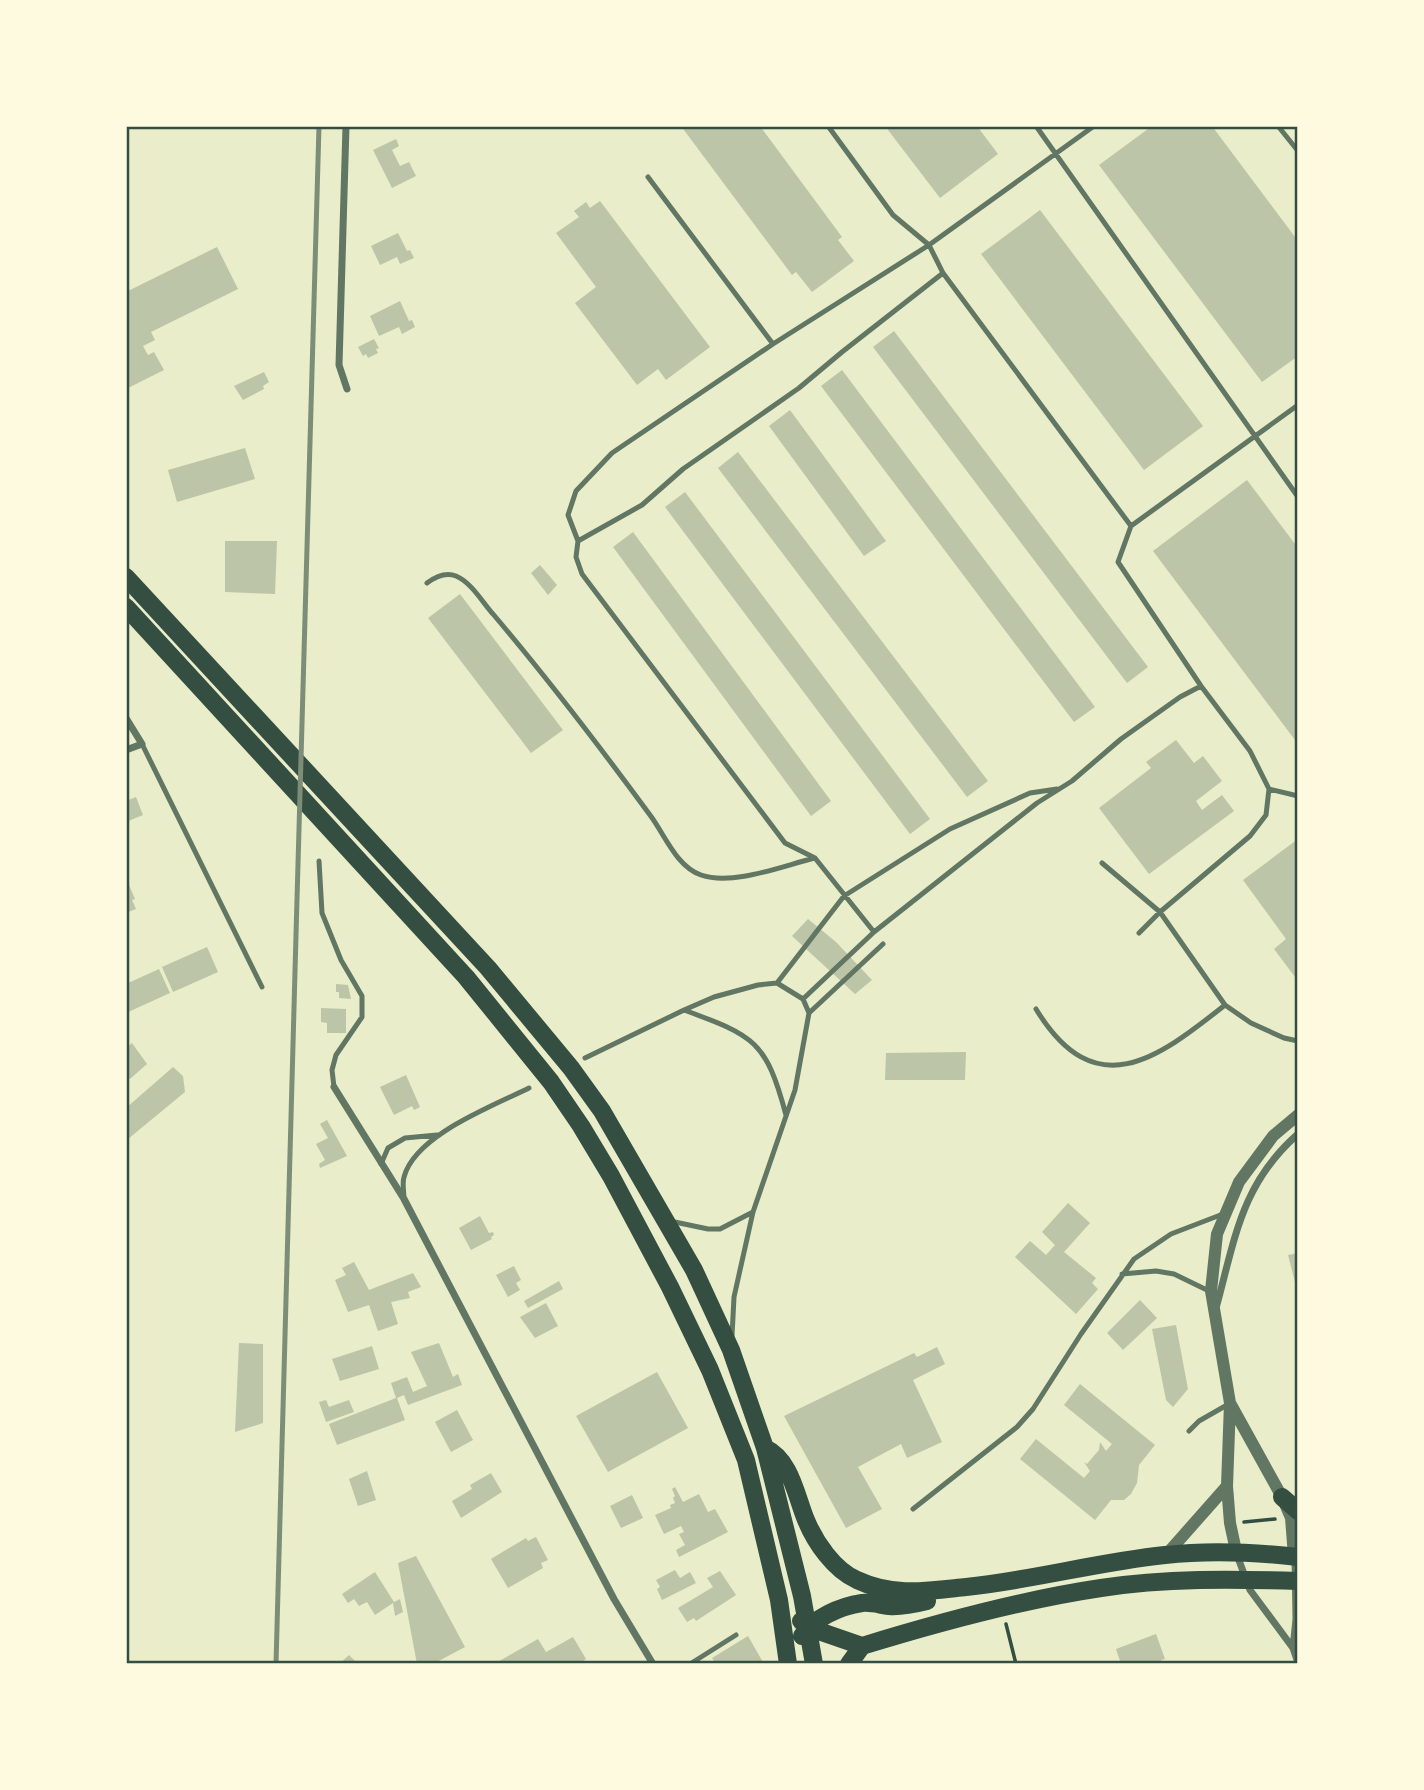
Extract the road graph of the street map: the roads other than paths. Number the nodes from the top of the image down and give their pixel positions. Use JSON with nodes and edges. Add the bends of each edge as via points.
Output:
{"nodes":[{"id":1,"x":346,"y":126,"type":"edge"},
{"id":2,"x":828,"y":126,"type":"edge"},
{"id":3,"x":1036,"y":126,"type":"edge"},
{"id":4,"x":1094,"y":126,"type":"edge"},
{"id":5,"x":1278,"y":126,"type":"edge"},
{"id":6,"x":1298,"y":151,"type":"edge"},
{"id":7,"x":1056,"y":153,"type":"junction"},
{"id":8,"x":648,"y":177,"type":"dead end"},
{"id":9,"x":929,"y":245,"type":"junction"},
{"id":10,"x":943,"y":273,"type":"junction"},
{"id":11,"x":773,"y":344,"type":"junction"},
{"id":12,"x":347,"y":389,"type":"dead end"},
{"id":13,"x":1298,"y":405,"type":"edge"},
{"id":14,"x":1256,"y":437,"type":"junction"},
{"id":15,"x":1298,"y":497,"type":"edge"},
{"id":16,"x":1131,"y":526,"type":"junction"},
{"id":17,"x":578,"y":541,"type":"junction"},
{"id":18,"x":126,"y":577,"type":"edge"},
{"id":19,"x":427,"y":583,"type":"dead end"},
{"id":20,"x":126,"y":607,"type":"edge"},
{"id":21,"x":1201,"y":686,"type":"junction"},
{"id":22,"x":126,"y":718,"type":"edge"},
{"id":23,"x":142,"y":744,"type":"junction"},
{"id":24,"x":126,"y":750,"type":"edge"},
{"id":25,"x":1059,"y":789,"type":"junction"},
{"id":26,"x":1269,"y":789,"type":"junction"},
{"id":27,"x":1298,"y":796,"type":"edge"},
{"id":28,"x":815,"y":858,"type":"junction"},
{"id":29,"x":318,"y":861,"type":"dead end"},
{"id":30,"x":1102,"y":863,"type":"dead end"},
{"id":31,"x":844,"y":896,"type":"junction"},
{"id":32,"x":1160,"y":912,"type":"junction"},
{"id":33,"x":874,"y":932,"type":"junction"},
{"id":34,"x":1139,"y":933,"type":"dead end"},
{"id":35,"x":883,"y":944,"type":"dead end"},
{"id":36,"x":777,"y":984,"type":"junction"},
{"id":37,"x":262,"y":986,"type":"dead end"},
{"id":38,"x":803,"y":999,"type":"junction"},
{"id":39,"x":1225,"y":1004,"type":"junction"},
{"id":40,"x":1036,"y":1009,"type":"dead end"},
{"id":41,"x":684,"y":1010,"type":"junction"},
{"id":42,"x":809,"y":1013,"type":"junction"},
{"id":43,"x":1298,"y":1041,"type":"edge"},
{"id":44,"x":585,"y":1058,"type":"dead end"},
{"id":45,"x":334,"y":1087,"type":"joint"},
{"id":46,"x":529,"y":1088,"type":"dead end"},
{"id":47,"x":786,"y":1115,"type":"junction"},
{"id":48,"x":1298,"y":1115,"type":"edge"},
{"id":49,"x":1298,"y":1134,"type":"edge"},
{"id":50,"x":438,"y":1135,"type":"junction"},
{"id":51,"x":381,"y":1164,"type":"junction"},
{"id":52,"x":404,"y":1199,"type":"junction"},
{"id":53,"x":753,"y":1212,"type":"junction"},
{"id":54,"x":1224,"y":1214,"type":"junction"},
{"id":55,"x":665,"y":1220,"type":"junction"},
{"id":56,"x":1122,"y":1273,"type":"junction"},
{"id":57,"x":1211,"y":1291,"type":"junction"},
{"id":58,"x":1214,"y":1315,"type":"junction"},
{"id":59,"x":731,"y":1350,"type":"junction"},
{"id":60,"x":1230,"y":1403,"type":"junction"},
{"id":61,"x":1189,"y":1431,"type":"dead end"},
{"id":62,"x":765,"y":1448,"type":"junction"},
{"id":63,"x":1227,"y":1486,"type":"junction"},
{"id":64,"x":1282,"y":1497,"type":"junction"},
{"id":65,"x":914,"y":1509,"type":"dead end"},
{"id":66,"x":1298,"y":1511,"type":"edge"},
{"id":67,"x":1236,"y":1551,"type":"junction"},
{"id":68,"x":1166,"y":1555,"type":"junction"},
{"id":69,"x":1296,"y":1556,"type":"edge"},
{"id":70,"x":1245,"y":1580,"type":"junction"},
{"id":71,"x":1297,"y":1581,"type":"edge"},
{"id":72,"x":1002,"y":1584,"type":"junction"},
{"id":73,"x":779,"y":1600,"type":"junction"},
{"id":74,"x":1297,"y":1617,"type":"edge"},
{"id":75,"x":807,"y":1627,"type":"junction"},
{"id":76,"x":736,"y":1635,"type":"dead end"},
{"id":77,"x":862,"y":1646,"type":"junction"},
{"id":78,"x":1293,"y":1648,"type":"junction"},
{"id":79,"x":788,"y":1662,"type":"edge"},
{"id":80,"x":1298,"y":1663,"type":"edge"},
{"id":81,"x":653,"y":1664,"type":"edge"},
{"id":82,"x":690,"y":1664,"type":"edge"},
{"id":83,"x":814,"y":1664,"type":"edge"},
{"id":84,"x":849,"y":1664,"type":"edge"}],
"edges":[{"from":1,"to":12,"type":"street","via":[[339,365]]},
{"from":2,"to":9,"type":"lane","via":[[893,215]]},
{"from":3,"to":7,"type":"lane"},
{"from":4,"to":7,"type":"lane"},
{"from":5,"to":6,"type":"lane"},
{"from":7,"to":9,"type":"lane"},
{"from":7,"to":14,"type":"lane"},
{"from":8,"to":11,"type":"lane"},
{"from":9,"to":10,"type":"lane"},
{"from":9,"to":11,"type":"lane"},
{"from":10,"to":16,"type":"lane"},
{"from":10,"to":17,"type":"lane","via":[[642,505]]},
{"from":11,"to":17,"type":"lane","via":[[612,453],[576,491],[568,515]]},
{"from":13,"to":14,"type":"lane"},
{"from":14,"to":15,"type":"lane"},
{"from":14,"to":16,"type":"lane"},
{"from":16,"to":21,"type":"lane","via":[[1118,562]]},
{"from":17,"to":28,"type":"lane","via":[[576,557],[590,585],[785,843]]},
{"from":18,"to":55,"type":"main road","via":[[482,961],[602,1111]]},
{"from":19,"to":28,"type":"lane","via":[[444,575],[456,576],[470,587],[651,817],[681,862],[698,874],[732,878]]},
{"from":20,"to":73,"type":"main road","via":[[466,977],[581,1126],[710,1370],[746,1460]]},
{"from":21,"to":25,"type":"lane","via":[[1131,732]]},
{"from":21,"to":26,"type":"lane","via":[[1250,751]]},
{"from":22,"to":23,"type":"street"},
{"from":23,"to":24,"type":"street"},
{"from":23,"to":37,"type":"lane"},
{"from":25,"to":31,"type":"lane","via":[[1030,793],[950,829]]},
{"from":25,"to":33,"type":"lane"},
{"from":26,"to":27,"type":"lane"},
{"from":26,"to":32,"type":"lane","via":[[1266,815],[1250,836]]},
{"from":28,"to":31,"type":"lane"},
{"from":29,"to":45,"type":"lane","via":[[322,913],[362,996],[362,1017],[331,1070]]},
{"from":30,"to":32,"type":"lane"},
{"from":31,"to":33,"type":"lane"},
{"from":31,"to":36,"type":"lane"},
{"from":32,"to":34,"type":"lane"},
{"from":32,"to":39,"type":"lane"},
{"from":33,"to":38,"type":"lane"},
{"from":35,"to":42,"type":"lane"},
{"from":36,"to":38,"type":"lane"},
{"from":36,"to":41,"type":"lane","via":[[714,997]]},
{"from":38,"to":42,"type":"lane"},
{"from":39,"to":40,"type":"lane","via":[[1188,1035],[1125,1066],[1109,1066],[1076,1054],[1059,1041]]},
{"from":39,"to":43,"type":"lane","via":[[1251,1023]]},
{"from":41,"to":44,"type":"lane"},
{"from":41,"to":47,"type":"lane","via":[[740,1032],[759,1047]]},
{"from":42,"to":47,"type":"lane"},
{"from":45,"to":51,"type":"street"},
{"from":46,"to":50,"type":"lane"},
{"from":47,"to":53,"type":"lane"},
{"from":48,"to":54,"type":"street","via":[[1253,1161]]},
{"from":49,"to":58,"type":"street","via":[[1265,1169],[1244,1205]]},
{"from":50,"to":51,"type":"lane","via":[[405,1138],[388,1148]]},
{"from":50,"to":52,"type":"lane","via":[[407,1170]]},
{"from":51,"to":52,"type":"street"},
{"from":52,"to":81,"type":"street","via":[[614,1599]]},
{"from":53,"to":55,"type":"lane","via":[[720,1229]]},
{"from":53,"to":59,"type":"lane","via":[[734,1297]]},
{"from":54,"to":56,"type":"lane","via":[[1171,1234],[1143,1251]]},
{"from":54,"to":57,"type":"street","via":[[1217,1234]]},
{"from":55,"to":59,"type":"main road"},
{"from":56,"to":57,"type":"lane","via":[[1156,1270]]},
{"from":56,"to":65,"type":"lane","via":[[1025,1418]]},
{"from":57,"to":58,"type":"street"},
{"from":58,"to":60,"type":"street"},
{"from":59,"to":62,"type":"main road"},
{"from":60,"to":61,"type":"lane"},
{"from":60,"to":63,"type":"street"},
{"from":60,"to":64,"type":"street"},
{"from":62,"to":72,"type":"main road","via":[[774,1452],[787,1471],[817,1540],[854,1579],[910,1593]]},
{"from":62,"to":75,"type":"main road"},
{"from":63,"to":67,"type":"street"},
{"from":63,"to":68,"type":"street"},
{"from":64,"to":66,"type":"main road"},
{"from":64,"to":69,"type":"street","via":[[1291,1517]]},
{"from":67,"to":68,"type":"main road"},
{"from":67,"to":69,"type":"main road"},
{"from":67,"to":70,"type":"street"},
{"from":68,"to":72,"type":"main road"},
{"from":69,"to":71,"type":"street"},
{"from":70,"to":71,"type":"main road"},
{"from":70,"to":77,"type":"main road","via":[[1162,1581],[1099,1588],[1005,1607]]},
{"from":70,"to":78,"type":"street"},
{"from":71,"to":74,"type":"street"},
{"from":72,"to":75,"type":"main road","via":[[908,1605],[860,1604]]},
{"from":73,"to":75,"type":"main road"},
{"from":73,"to":79,"type":"main road"},
{"from":74,"to":78,"type":"street"},
{"from":75,"to":77,"type":"main road"},
{"from":75,"to":79,"type":"main road"},
{"from":75,"to":83,"type":"main road"},
{"from":76,"to":82,"type":"lane"},
{"from":77,"to":84,"type":"main road"},
{"from":78,"to":80,"type":"street"}]}
